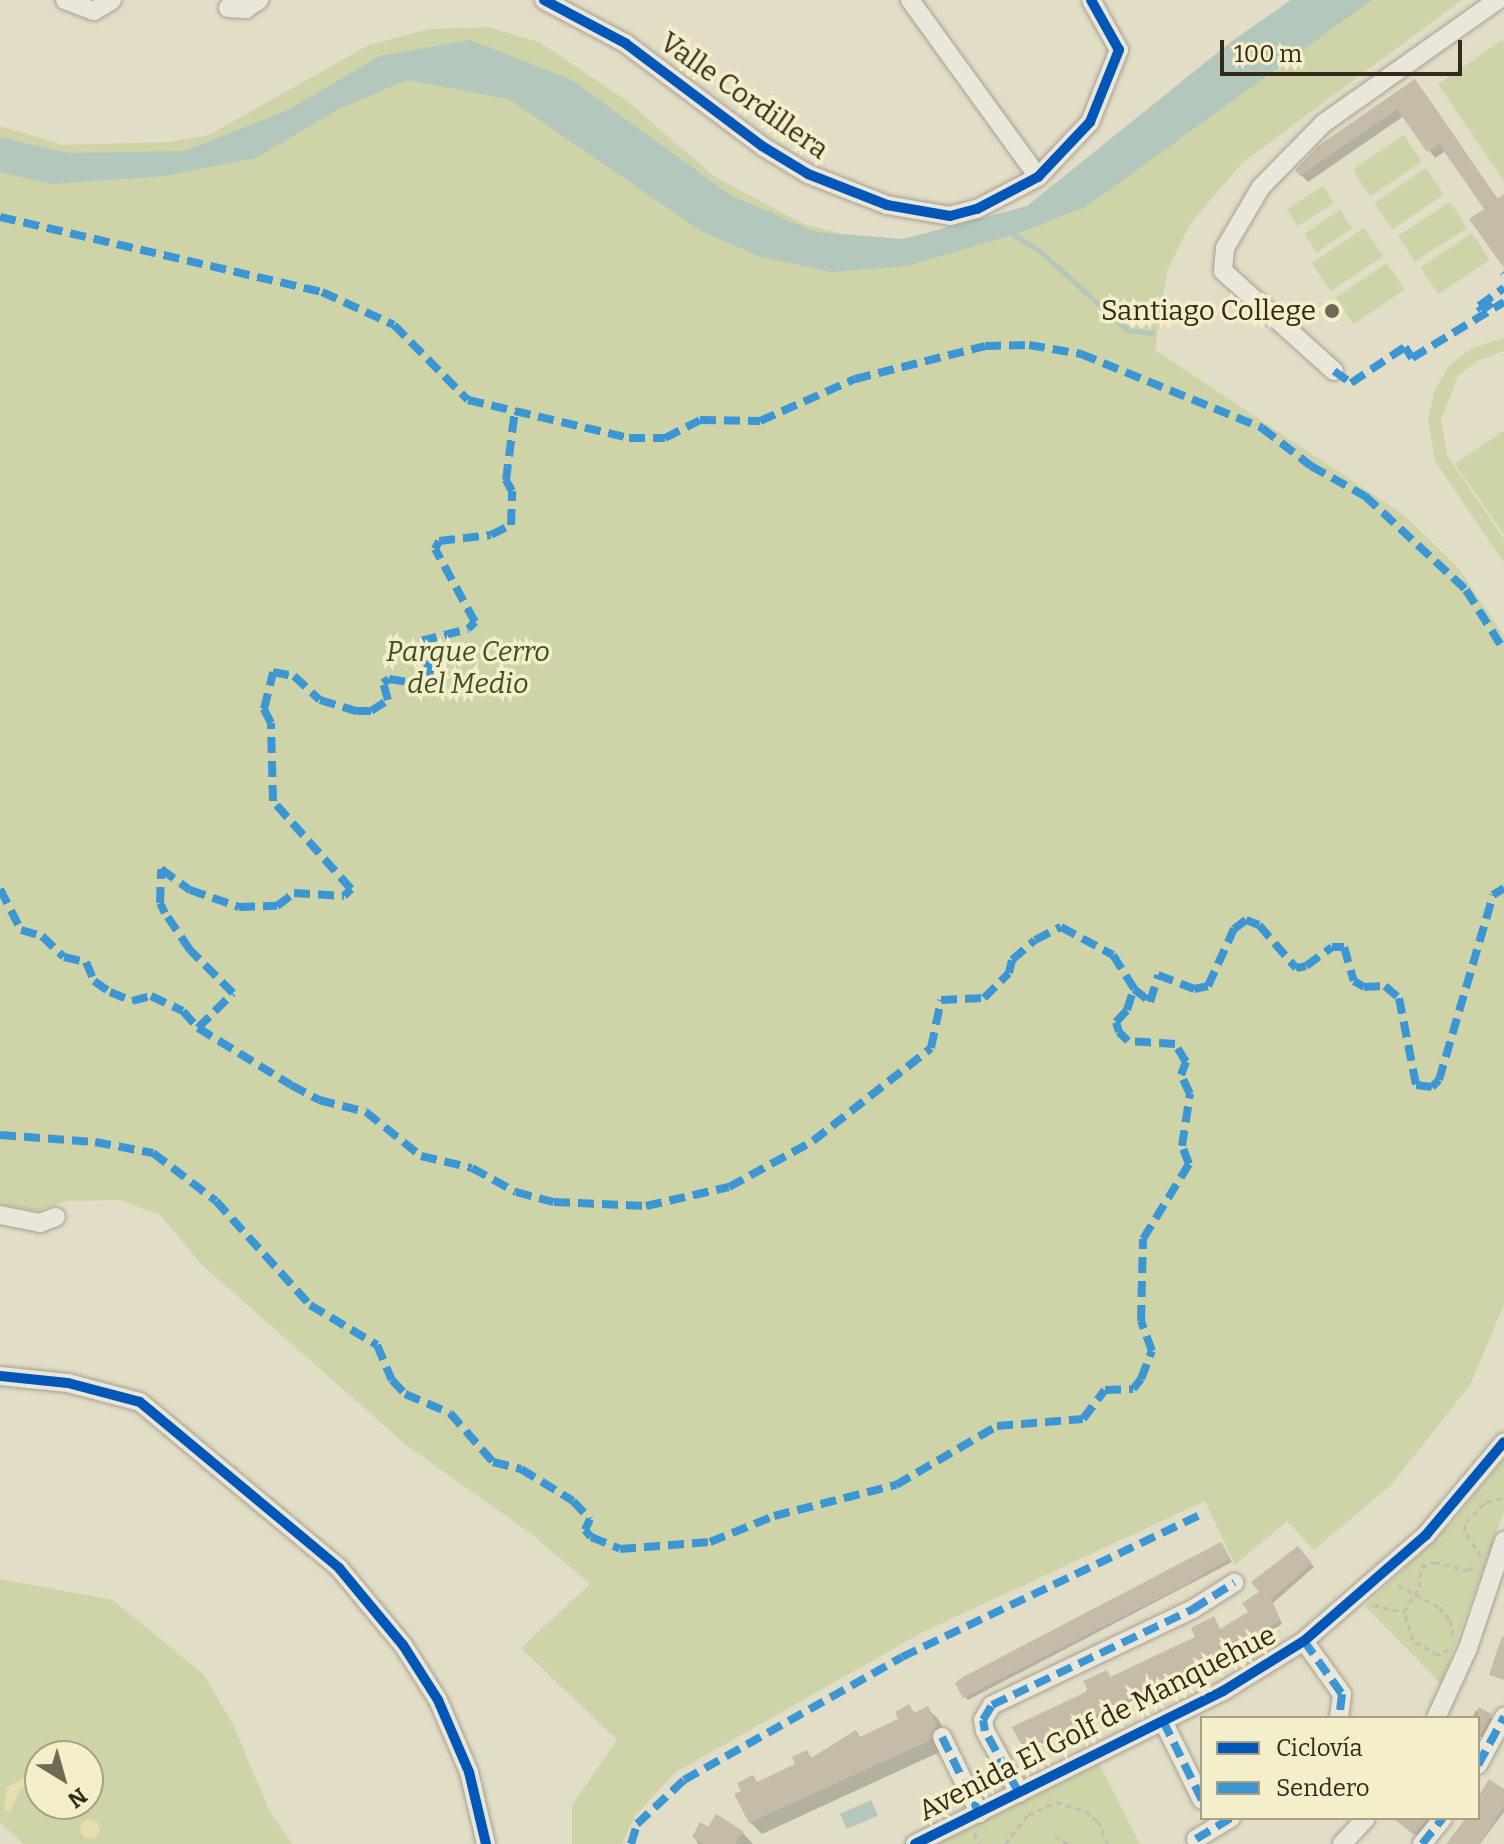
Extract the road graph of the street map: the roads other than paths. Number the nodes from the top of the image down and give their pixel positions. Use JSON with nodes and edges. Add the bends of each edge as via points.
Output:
{"nodes":[{"id":1,"x":65,"y":0,"type":"edge"},
{"id":2,"x":259,"y":0,"type":"edge"},
{"id":3,"x":544,"y":0,"type":"edge"},
{"id":4,"x":910,"y":0,"type":"edge"},
{"id":5,"x":1091,"y":0,"type":"edge"},
{"id":6,"x":1498,"y":0,"type":"edge"},
{"id":7,"x":108,"y":5,"type":"edge"},
{"id":8,"x":228,"y":8,"type":"dead end"},
{"id":9,"x":1038,"y":177,"type":"junction"},
{"id":10,"x":1334,"y":371,"type":"dead end"},
{"id":11,"x":0,"y":1215,"type":"edge"},
{"id":12,"x":56,"y":1217,"type":"dead end"},
{"id":13,"x":0,"y":1376,"type":"edge"},
{"id":14,"x":1504,"y":1442,"type":"edge"},
{"id":15,"x":1504,"y":1541,"type":"edge"},
{"id":16,"x":1234,"y":1583,"type":"dead end"},
{"id":17,"x":1304,"y":1641,"type":"junction"},
{"id":18,"x":1339,"y":1716,"type":"edge"},
{"id":19,"x":1437,"y":1716,"type":"edge"},
{"id":20,"x":1504,"y":1717,"type":"edge"},
{"id":21,"x":1163,"y":1721,"type":"junction"},
{"id":22,"x":942,"y":1737,"type":"dead end"},
{"id":23,"x":1480,"y":1761,"type":"edge"},
{"id":24,"x":1019,"y":1793,"type":"junction"},
{"id":25,"x":1200,"y":1796,"type":"edge"},
{"id":26,"x":979,"y":1813,"type":"junction"},
{"id":27,"x":1364,"y":1820,"type":"edge"},
{"id":28,"x":1441,"y":1820,"type":"edge"},
{"id":29,"x":1220,"y":1821,"type":"edge"},
{"id":30,"x":1196,"y":1839,"type":"dead end"},
{"id":31,"x":486,"y":1844,"type":"edge"},
{"id":32,"x":915,"y":1844,"type":"edge"},
{"id":33,"x":1342,"y":1844,"type":"edge"},
{"id":34,"x":1422,"y":1844,"type":"edge"}],
"edges":[{"from":1,"to":7,"type":"street","via":[[89,11]]},
{"from":2,"to":8,"type":"street","via":[[246,9]]},
{"from":3,"to":9,"type":"street","name":"Valle Cordillera","via":[[651,60],[778,157],[848,192],[950,216],[977,209]]},
{"from":4,"to":9,"type":"street"},
{"from":5,"to":9,"type":"street","name":"Valle Cordillera","via":[[1119,50],[1117,64],[1083,132]]},
{"from":6,"to":10,"type":"street","via":[[1324,123],[1261,187],[1225,248],[1223,271]]},
{"from":11,"to":12,"type":"street","via":[[40,1223]]},
{"from":13,"to":31,"type":"street","via":[[68,1383],[140,1402],[339,1568],[403,1645],[438,1700],[469,1772]]},
{"from":14,"to":17,"type":"street","name":"Avenida El Golf de Manquehue","via":[[1435,1526],[1358,1599]]},
{"from":15,"to":19,"type":"street","via":[[1468,1648]]},
{"from":16,"to":24,"type":"street","via":[[1177,1618],[992,1705],[983,1720],[985,1731]]},
{"from":17,"to":18,"type":"street","via":[[1342,1694]]},
{"from":17,"to":21,"type":"street","name":"Avenida El Golf de Manquehue"},
{"from":20,"to":23,"type":"street"},
{"from":21,"to":24,"type":"street","name":"Avenida El Golf de Manquehue"},
{"from":21,"to":25,"type":"street"},
{"from":22,"to":26,"type":"street"},
{"from":24,"to":26,"type":"street","name":"Avenida El Golf de Manquehue"},
{"from":26,"to":32,"type":"street","name":"Avenida El Golf de Manquehue"},
{"from":27,"to":33,"type":"street"},
{"from":28,"to":34,"type":"street"},
{"from":29,"to":30,"type":"street"}]}
